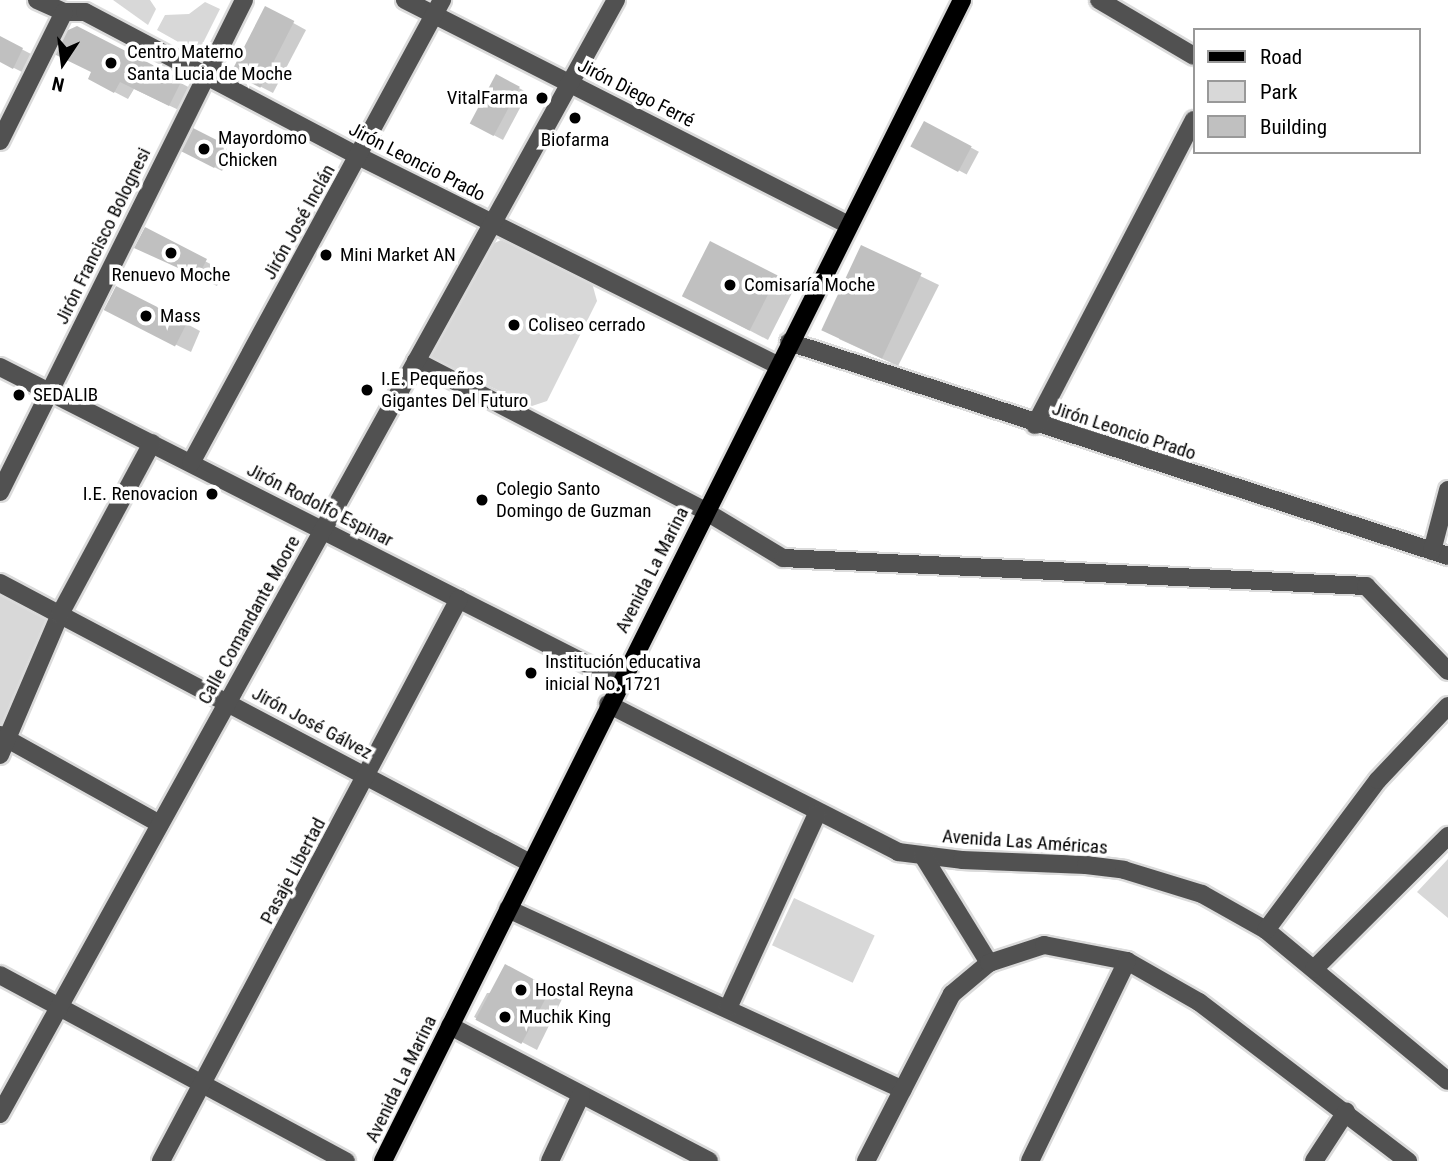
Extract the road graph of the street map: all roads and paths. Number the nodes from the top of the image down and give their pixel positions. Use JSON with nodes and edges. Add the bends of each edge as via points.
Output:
{"nodes":[{"id":1,"x":37,"y":0,"type":"edge"},
{"id":2,"x":244,"y":0,"type":"edge"},
{"id":3,"x":405,"y":0,"type":"edge"},
{"id":4,"x":617,"y":0,"type":"edge"},
{"id":5,"x":962,"y":0,"type":"edge"},
{"id":6,"x":1099,"y":0,"type":"edge"},
{"id":7,"x":88,"y":6,"type":"edge"},
{"id":8,"x":439,"y":7,"type":"edge"},
{"id":9,"x":64,"y":12,"type":"junction"},
{"id":10,"x":1192,"y":54,"type":"edge"},
{"id":11,"x":206,"y":75,"type":"junction"},
{"id":12,"x":570,"y":83,"type":"junction"},
{"id":13,"x":1192,"y":124,"type":"edge"},
{"id":14,"x":0,"y":141,"type":"edge"},
{"id":15,"x":358,"y":156,"type":"junction"},
{"id":16,"x":493,"y":223,"type":"junction"},
{"id":17,"x":849,"y":225,"type":"junction"},
{"id":18,"x":789,"y":342,"type":"junction"},
{"id":19,"x":416,"y":361,"type":"junction"},
{"id":20,"x":778,"y":365,"type":"junction"},
{"id":21,"x":0,"y":368,"type":"edge"},
{"id":22,"x":50,"y":391,"type":"junction"},
{"id":23,"x":1035,"y":425,"type":"junction"},
{"id":24,"x":152,"y":443,"type":"junction"},
{"id":25,"x":191,"y":463,"type":"junction"},
{"id":26,"x":0,"y":492,"type":"edge"},
{"id":27,"x":1446,"y":501,"type":"edge"},
{"id":28,"x":705,"y":511,"type":"junction"},
{"id":29,"x":323,"y":530,"type":"junction"},
{"id":30,"x":1440,"y":554,"type":"edge"},
{"id":31,"x":0,"y":583,"type":"edge"},
{"id":32,"x":459,"y":599,"type":"junction"},
{"id":33,"x":60,"y":614,"type":"junction"},
{"id":34,"x":1448,"y":671,"type":"edge"},
{"id":35,"x":620,"y":681,"type":"junction"},
{"id":36,"x":227,"y":702,"type":"junction"},
{"id":37,"x":608,"y":704,"type":"junction"},
{"id":38,"x":1448,"y":706,"type":"edge"},
{"id":39,"x":2,"y":743,"type":"edge"},
{"id":40,"x":367,"y":776,"type":"junction"},
{"id":41,"x":817,"y":814,"type":"junction"},
{"id":42,"x":160,"y":824,"type":"junction"},
{"id":43,"x":1448,"y":836,"type":"edge"},
{"id":44,"x":923,"y":856,"type":"junction"},
{"id":45,"x":530,"y":863,"type":"junction"},
{"id":46,"x":508,"y":909,"type":"junction"},
{"id":47,"x":1266,"y":930,"type":"junction"},
{"id":48,"x":1127,"y":961,"type":"junction"},
{"id":49,"x":989,"y":963,"type":"junction"},
{"id":50,"x":1314,"y":969,"type":"junction"},
{"id":51,"x":0,"y":975,"type":"edge"},
{"id":52,"x":62,"y":1008,"type":"junction"},
{"id":53,"x":728,"y":1008,"type":"junction"},
{"id":54,"x":450,"y":1026,"type":"junction"},
{"id":55,"x":1448,"y":1082,"type":"edge"},
{"id":56,"x":204,"y":1084,"type":"junction"},
{"id":57,"x":903,"y":1090,"type":"junction"},
{"id":58,"x":581,"y":1094,"type":"junction"},
{"id":59,"x":1346,"y":1112,"type":"junction"},
{"id":60,"x":0,"y":1114,"type":"edge"},
{"id":61,"x":161,"y":1161,"type":"edge"},
{"id":62,"x":346,"y":1161,"type":"edge"},
{"id":63,"x":383,"y":1161,"type":"edge"},
{"id":64,"x":550,"y":1161,"type":"edge"},
{"id":65,"x":709,"y":1161,"type":"edge"},
{"id":66,"x":866,"y":1161,"type":"edge"},
{"id":67,"x":1030,"y":1161,"type":"edge"},
{"id":68,"x":1314,"y":1161,"type":"edge"},
{"id":69,"x":1408,"y":1161,"type":"edge"}],
"edges":[{"from":1,"to":9,"type":"street","name":"Jirón Leoncio Prado"},
{"from":2,"to":11,"type":"street","name":"Jirón Francisco Bolognesi"},
{"from":3,"to":8,"type":"street","name":"Jirón Diego Ferré"},
{"from":4,"to":12,"type":"street","name":"Calle Comandante Moore"},
{"from":5,"to":17,"type":"main road","name":"Avenida La Marina"},
{"from":6,"to":10,"type":"street"},
{"from":7,"to":9,"type":"street","name":"Jirón Leoncio Prado"},
{"from":7,"to":11,"type":"street","name":"Jirón Leoncio Prado"},
{"from":8,"to":12,"type":"street","name":"Jirón Diego Ferré"},
{"from":8,"to":15,"type":"street","name":"Jirón José Inclán"},
{"from":9,"to":14,"type":"street"},
{"from":11,"to":15,"type":"street","name":"Jirón Leoncio Prado"},
{"from":11,"to":22,"type":"street","name":"Jirón Francisco Bolognesi"},
{"from":12,"to":16,"type":"street","name":"Calle Comandante Moore"},
{"from":12,"to":17,"type":"street","name":"Jirón Diego Ferré"},
{"from":13,"to":23,"type":"street"},
{"from":15,"to":16,"type":"street","name":"Jirón Leoncio Prado"},
{"from":15,"to":25,"type":"street","name":"Jirón José Inclán"},
{"from":16,"to":19,"type":"street","name":"Calle Comandante Moore"},
{"from":16,"to":20,"type":"street","name":"Jirón Leoncio Prado"},
{"from":17,"to":18,"type":"main road","name":"Avenida La Marina"},
{"from":18,"to":20,"type":"main road","name":"Avenida La Marina"},
{"from":18,"to":23,"type":"street","name":"Jirón Leoncio Prado"},
{"from":19,"to":28,"type":"street"},
{"from":19,"to":29,"type":"street","name":"Calle Comandante Moore"},
{"from":20,"to":28,"type":"main road","name":"Avenida La Marina"},
{"from":21,"to":22,"type":"street","name":"Jirón Rodolfo Espinar"},
{"from":22,"to":24,"type":"street","name":"Jirón Rodolfo Espinar"},
{"from":22,"to":26,"type":"street","name":"Jirón Francisco Bolognesi"},
{"from":23,"to":30,"type":"street","name":"Jirón Leoncio Prado"},
{"from":24,"to":25,"type":"street","name":"Jirón Rodolfo Espinar"},
{"from":24,"to":33,"type":"street"},
{"from":25,"to":29,"type":"street","name":"Jirón Rodolfo Espinar"},
{"from":27,"to":30,"type":"street"},
{"from":28,"to":34,"type":"street","via":[[783,558],[1366,586]]},
{"from":28,"to":35,"type":"main road","name":"Avenida La Marina"},
{"from":29,"to":32,"type":"street","name":"Jirón Rodolfo Espinar"},
{"from":29,"to":36,"type":"street","name":"Calle Comandante Moore"},
{"from":31,"to":33,"type":"street","name":"Jirón José Gálvez"},
{"from":32,"to":35,"type":"street","name":"Jirón Rodolfo Espinar"},
{"from":32,"to":40,"type":"street","name":"Pasaje Libertad"},
{"from":33,"to":36,"type":"street","name":"Jirón José Gálvez"},
{"from":33,"to":39,"type":"street"},
{"from":35,"to":37,"type":"main road","name":"Avenida La Marina"},
{"from":36,"to":40,"type":"street","name":"Jirón José Gálvez"},
{"from":36,"to":42,"type":"street","name":"Calle Comandante Moore"},
{"from":37,"to":41,"type":"street","name":"Avenida Las Américas"},
{"from":37,"to":45,"type":"main road","name":"Avenida La Marina"},
{"from":38,"to":47,"type":"street","via":[[1378,779]]},
{"from":39,"to":42,"type":"street"},
{"from":40,"to":45,"type":"street","name":"Jirón José Gálvez"},
{"from":40,"to":56,"type":"street","name":"Pasaje Libertad"},
{"from":41,"to":44,"type":"street","name":"Avenida Las Américas","via":[[898,852]]},
{"from":41,"to":53,"type":"street"},
{"from":42,"to":52,"type":"street","name":"Calle Comandante Moore"},
{"from":43,"to":50,"type":"street"},
{"from":44,"to":47,"type":"street","name":"Avenida Las Américas","via":[[1124,870],[1202,894]]},
{"from":44,"to":49,"type":"street"},
{"from":45,"to":46,"type":"main road","name":"Avenida La Marina"},
{"from":46,"to":53,"type":"street"},
{"from":46,"to":54,"type":"main road","name":"Avenida La Marina"},
{"from":47,"to":50,"type":"street","name":"Avenida Las Américas"},
{"from":48,"to":49,"type":"street","via":[[1044,945]]},
{"from":48,"to":59,"type":"street","via":[[1199,1002]]},
{"from":48,"to":67,"type":"street"},
{"from":49,"to":57,"type":"street","via":[[952,994]]},
{"from":50,"to":55,"type":"street","name":"Avenida Las Américas"},
{"from":51,"to":52,"type":"street"},
{"from":52,"to":56,"type":"street"},
{"from":52,"to":60,"type":"street","name":"Calle Comandante Moore"},
{"from":53,"to":57,"type":"street"},
{"from":54,"to":58,"type":"street"},
{"from":54,"to":63,"type":"main road","name":"Avenida La Marina"},
{"from":56,"to":61,"type":"street","name":"Pasaje Libertad"},
{"from":56,"to":62,"type":"street"},
{"from":57,"to":66,"type":"street"},
{"from":58,"to":64,"type":"street"},
{"from":58,"to":65,"type":"street"},
{"from":59,"to":68,"type":"street"},
{"from":59,"to":69,"type":"street"}]}
